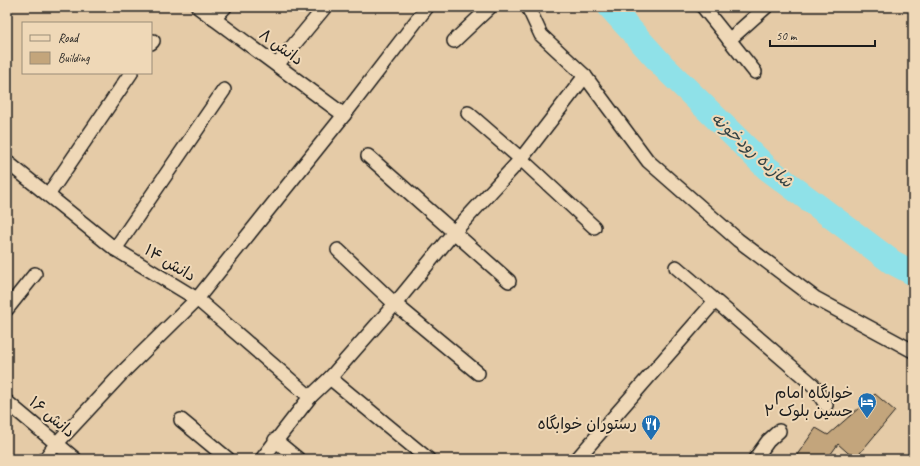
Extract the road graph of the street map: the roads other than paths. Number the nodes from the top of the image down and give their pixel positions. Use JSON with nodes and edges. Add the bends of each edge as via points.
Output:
{"nodes":[{"id":1,"x":198,"y":7,"type":"edge"},
{"id":2,"x":225,"y":7,"type":"edge"},
{"id":3,"x":325,"y":7,"type":"edge"},
{"id":4,"x":427,"y":7,"type":"edge"},
{"id":5,"x":490,"y":7,"type":"edge"},
{"id":6,"x":528,"y":7,"type":"edge"},
{"id":7,"x":703,"y":7,"type":"edge"},
{"id":8,"x":766,"y":7,"type":"edge"},
{"id":9,"x":214,"y":19,"type":"junction"},
{"id":10,"x":729,"y":40,"type":"junction"},
{"id":11,"x":454,"y":41,"type":"dead end"},
{"id":12,"x":277,"y":65,"type":"junction"},
{"id":13,"x":755,"y":72,"type":"dead end"},
{"id":14,"x":130,"y":74,"type":"edge"},
{"id":15,"x":585,"y":76,"type":"junction"},
{"id":16,"x":224,"y":90,"type":"dead end"},
{"id":17,"x":468,"y":114,"type":"dead end"},
{"id":18,"x":344,"y":115,"type":"junction"},
{"id":19,"x":368,"y":156,"type":"dead end"},
{"id":20,"x":521,"y":158,"type":"junction"},
{"id":21,"x":7,"y":162,"type":"edge"},
{"id":22,"x":48,"y":195,"type":"junction"},
{"id":23,"x":594,"y":227,"type":"dead end"},
{"id":24,"x":454,"y":232,"type":"junction"},
{"id":25,"x":115,"y":249,"type":"junction"},
{"id":26,"x":338,"y":250,"type":"dead end"},
{"id":27,"x":676,"y":267,"type":"dead end"},
{"id":28,"x":35,"y":274,"type":"dead end"},
{"id":29,"x":509,"y":281,"type":"dead end"},
{"id":30,"x":197,"y":299,"type":"junction"},
{"id":31,"x":715,"y":301,"type":"junction"},
{"id":32,"x":395,"y":304,"type":"junction"},
{"id":33,"x":7,"y":309,"type":"edge"},
{"id":34,"x":913,"y":351,"type":"edge"},
{"id":35,"x":478,"y":373,"type":"dead end"},
{"id":36,"x":330,"y":378,"type":"junction"},
{"id":37,"x":310,"y":397,"type":"junction"},
{"id":38,"x":7,"y":402,"type":"edge"},
{"id":39,"x":826,"y":405,"type":"dead end"},
{"id":40,"x":181,"y":420,"type":"dead end"},
{"id":41,"x":779,"y":431,"type":"dead end"},
{"id":42,"x":275,"y":440,"type":"junction"},
{"id":43,"x":57,"y":443,"type":"junction"},
{"id":44,"x":45,"y":459,"type":"edge"},
{"id":45,"x":75,"y":459,"type":"edge"},
{"id":46,"x":228,"y":459,"type":"edge"},
{"id":47,"x":262,"y":459,"type":"edge"},
{"id":48,"x":298,"y":459,"type":"edge"},
{"id":49,"x":428,"y":459,"type":"edge"},
{"id":50,"x":577,"y":459,"type":"edge"},
{"id":51,"x":755,"y":459,"type":"edge"}],
"edges":[{"from":1,"to":9,"type":"street","name":"دانش ۸"},
{"from":2,"to":9,"type":"street"},
{"from":3,"to":12,"type":"street"},
{"from":4,"to":18,"type":"street"},
{"from":5,"to":11,"type":"street"},
{"from":6,"to":15,"type":"street","via":[[541,35]]},
{"from":7,"to":10,"type":"street"},
{"from":8,"to":10,"type":"street"},
{"from":9,"to":12,"type":"street","name":"دانش ۸"},
{"from":10,"to":13,"type":"street"},
{"from":12,"to":18,"type":"street","name":"دانش ۸"},
{"from":14,"to":22,"type":"street"},
{"from":15,"to":20,"type":"street"},
{"from":15,"to":34,"type":"street","via":[[648,161],[738,240],[815,298]]},
{"from":16,"to":25,"type":"street"},
{"from":17,"to":20,"type":"street"},
{"from":18,"to":30,"type":"street"},
{"from":19,"to":24,"type":"street"},
{"from":20,"to":23,"type":"street"},
{"from":20,"to":24,"type":"street"},
{"from":21,"to":22,"type":"street","name":"دانش ۱۴"},
{"from":22,"to":25,"type":"street","name":"دانش ۱۴"},
{"from":24,"to":29,"type":"street"},
{"from":24,"to":32,"type":"street"},
{"from":25,"to":30,"type":"street","name":"دانش ۱۴"},
{"from":26,"to":32,"type":"street"},
{"from":27,"to":31,"type":"street"},
{"from":28,"to":33,"type":"street"},
{"from":30,"to":37,"type":"street","name":"دانش ۱۴"},
{"from":30,"to":43,"type":"street","via":[[126,369]]},
{"from":31,"to":39,"type":"street","via":[[813,385]]},
{"from":31,"to":50,"type":"street"},
{"from":32,"to":35,"type":"street"},
{"from":32,"to":36,"type":"street"},
{"from":36,"to":37,"type":"street"},
{"from":36,"to":49,"type":"street"},
{"from":37,"to":42,"type":"street"},
{"from":38,"to":43,"type":"street","name":"دانش ۱۶"},
{"from":40,"to":46,"type":"street"},
{"from":41,"to":51,"type":"street"},
{"from":42,"to":47,"type":"street"},
{"from":42,"to":48,"type":"street"},
{"from":43,"to":44,"type":"street"},
{"from":43,"to":45,"type":"street","name":"دانش ۱۶"}]}
